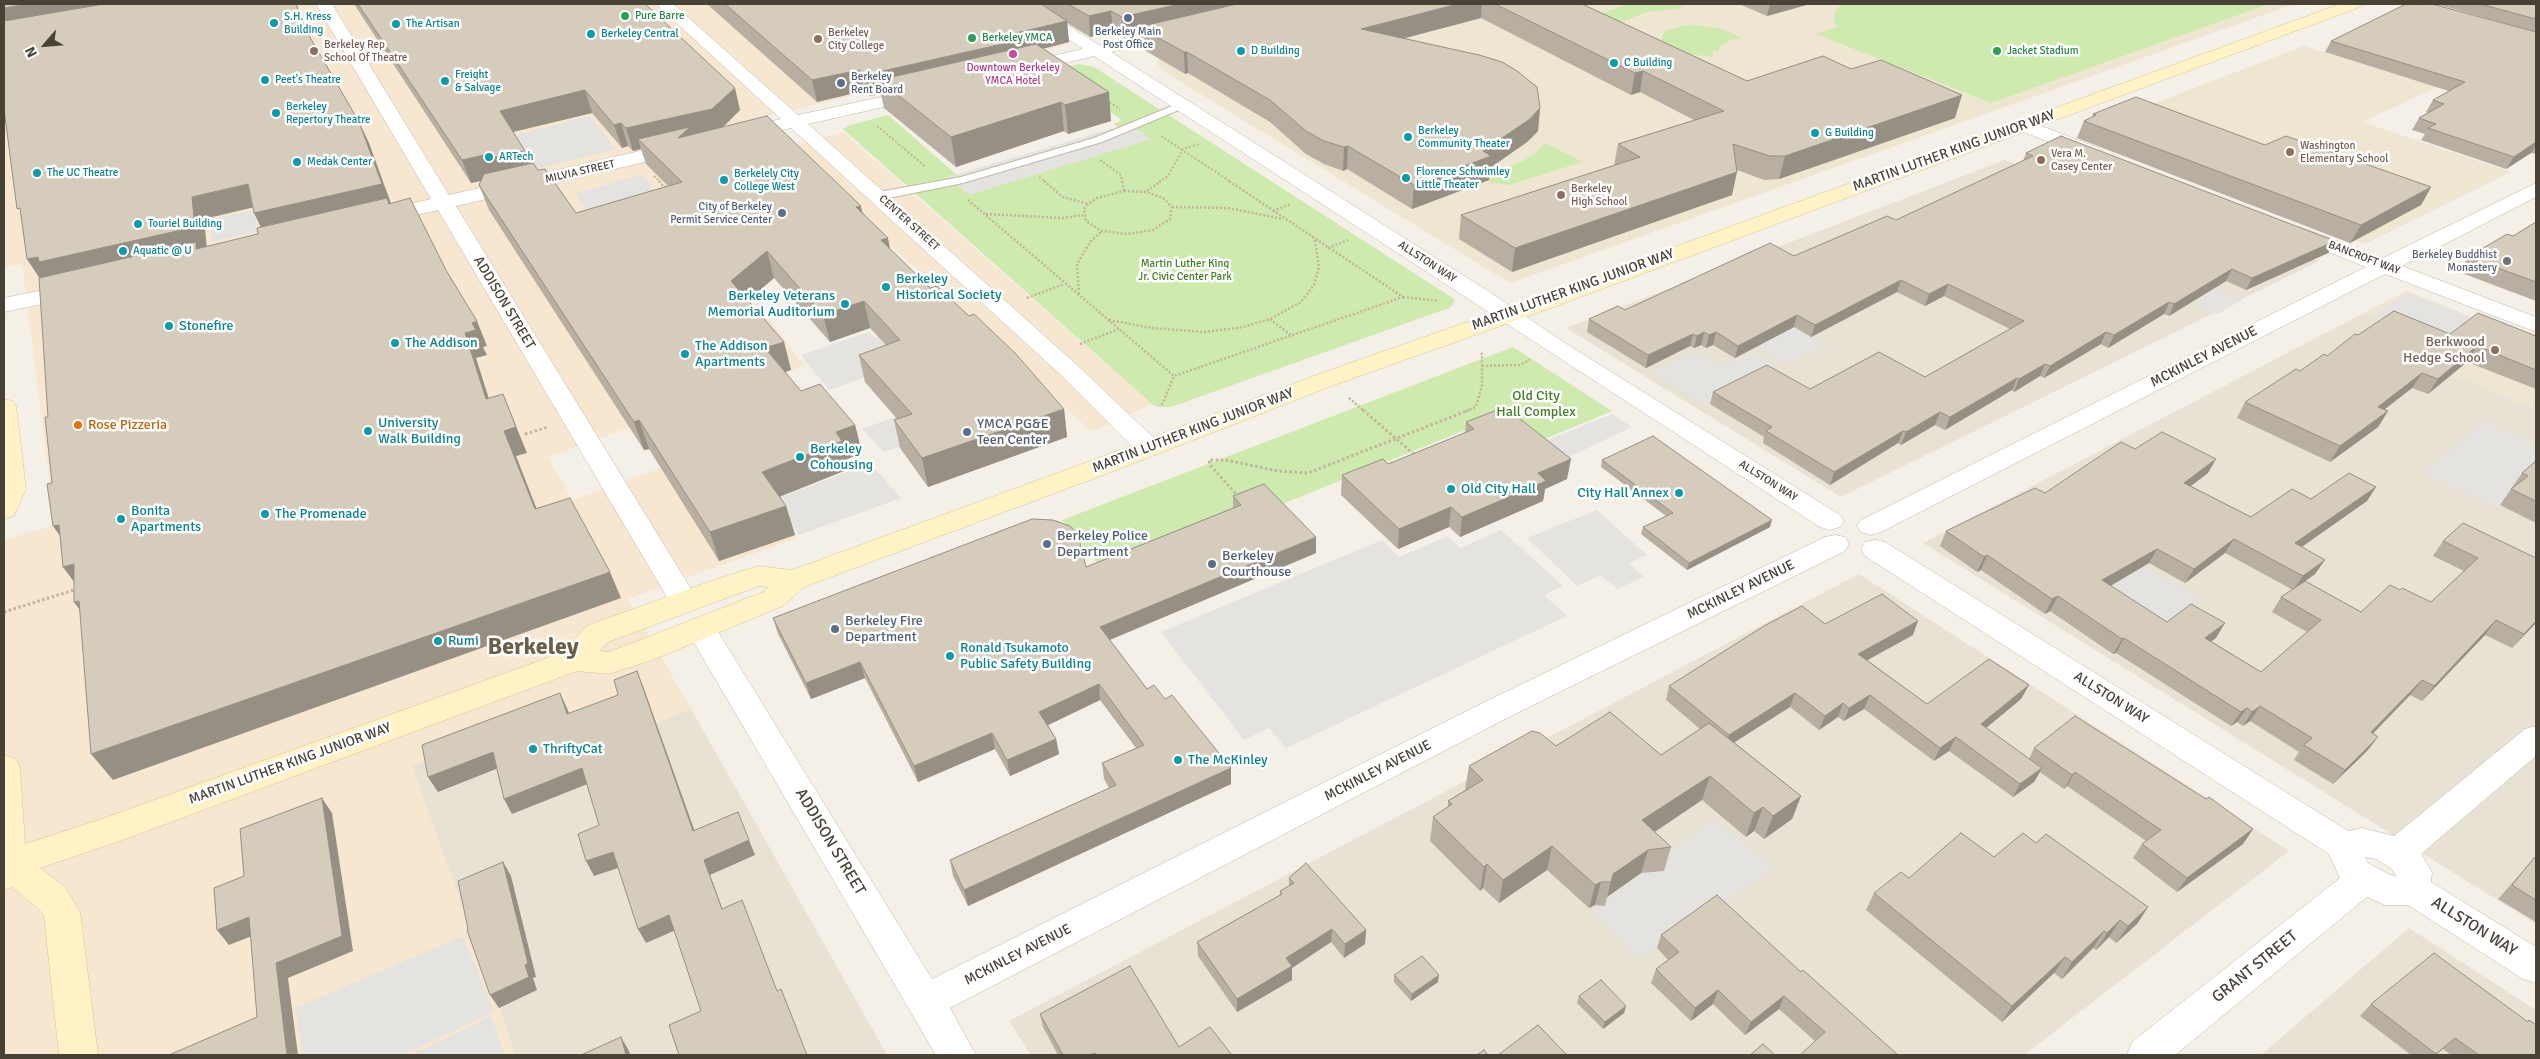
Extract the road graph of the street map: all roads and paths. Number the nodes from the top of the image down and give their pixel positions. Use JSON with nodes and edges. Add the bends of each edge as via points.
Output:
{"nodes":[{"id":1,"x":324,"y":4,"type":"edge"},
{"id":2,"x":664,"y":4,"type":"edge"},
{"id":3,"x":1024,"y":4,"type":"edge"},
{"id":4,"x":2354,"y":4,"type":"edge"},
{"id":5,"x":1192,"y":28,"type":"edge"},
{"id":6,"x":1097,"y":51,"type":"junction"},
{"id":7,"x":1011,"y":71,"type":"edge"},
{"id":8,"x":933,"y":90,"type":"edge"},
{"id":9,"x":1101,"y":97,"type":"dead end"},
{"id":10,"x":1182,"y":105,"type":"junction"},
{"id":11,"x":856,"y":108,"type":"junction"},
{"id":12,"x":796,"y":122,"type":"junction"},
{"id":13,"x":1140,"y":123,"type":"junction"},
{"id":14,"x":2023,"y":125,"type":"junction"},
{"id":15,"x":1206,"y":142,"type":"dead end"},
{"id":16,"x":1079,"y":146,"type":"junction"},
{"id":17,"x":1183,"y":150,"type":"junction"},
{"id":18,"x":2111,"y":160,"type":"edge"},
{"id":19,"x":1021,"y":163,"type":"junction"},
{"id":20,"x":651,"y":172,"type":"edge"},
{"id":21,"x":944,"y":182,"type":"junction"},
{"id":22,"x":668,"y":186,"type":"edge"},
{"id":23,"x":2536,"y":189,"type":"edge"},
{"id":24,"x":1124,"y":191,"type":"junction"},
{"id":25,"x":1146,"y":192,"type":"junction"},
{"id":26,"x":878,"y":196,"type":"junction"},
{"id":27,"x":1298,"y":201,"type":"dead end"},
{"id":28,"x":444,"y":202,"type":"junction"},
{"id":29,"x":1088,"y":204,"type":"junction"},
{"id":30,"x":1172,"y":207,"type":"junction"},
{"id":31,"x":1272,"y":211,"type":"junction"},
{"id":32,"x":986,"y":214,"type":"junction"},
{"id":33,"x":1083,"y":215,"type":"junction"},
{"id":34,"x":1286,"y":220,"type":"junction"},
{"id":35,"x":359,"y":222,"type":"edge"},
{"id":36,"x":2277,"y":225,"type":"edge"},
{"id":37,"x":1102,"y":231,"type":"junction"},
{"id":38,"x":1355,"y":238,"type":"dead end"},
{"id":39,"x":1314,"y":240,"type":"junction"},
{"id":40,"x":1327,"y":248,"type":"junction"},
{"id":41,"x":2384,"y":266,"type":"junction"},
{"id":42,"x":1064,"y":284,"type":"junction"},
{"id":43,"x":93,"y":286,"type":"edge"},
{"id":44,"x":1079,"y":295,"type":"junction"},
{"id":45,"x":1402,"y":297,"type":"junction"},
{"id":46,"x":1440,"y":301,"type":"dead end"},
{"id":47,"x":4,"y":305,"type":"edge"},
{"id":48,"x":1001,"y":307,"type":"junction"},
{"id":49,"x":1507,"y":315,"type":"junction"},
{"id":50,"x":1270,"y":319,"type":"junction"},
{"id":51,"x":1109,"y":320,"type":"junction"},
{"id":52,"x":2536,"y":325,"type":"edge"},
{"id":53,"x":1119,"y":328,"type":"junction"},
{"id":54,"x":1292,"y":336,"type":"junction"},
{"id":55,"x":1482,"y":354,"type":"dead end"},
{"id":56,"x":1053,"y":355,"type":"junction"},
{"id":57,"x":1535,"y":358,"type":"dead end"},
{"id":58,"x":1482,"y":366,"type":"junction"},
{"id":59,"x":1174,"y":376,"type":"junction"},
{"id":60,"x":1328,"y":379,"type":"junction"},
{"id":61,"x":1162,"y":405,"type":"dead end"},
{"id":62,"x":4,"y":406,"type":"edge"},
{"id":63,"x":1395,"y":439,"type":"junction"},
{"id":64,"x":1149,"y":448,"type":"junction"},
{"id":65,"x":1423,"y":462,"type":"edge"},
{"id":66,"x":1240,"y":498,"type":"edge"},
{"id":67,"x":4,"y":510,"type":"edge"},
{"id":68,"x":1833,"y":532,"type":"junction"},
{"id":69,"x":1873,"y":537,"type":"junction"},
{"id":70,"x":794,"y":580,"type":"junction"},
{"id":71,"x":83,"y":587,"type":"edge"},
{"id":72,"x":684,"y":602,"type":"junction"},
{"id":73,"x":4,"y":612,"type":"edge"},
{"id":74,"x":701,"y":629,"type":"junction"},
{"id":75,"x":575,"y":660,"type":"junction"},
{"id":76,"x":2536,"y":738,"type":"edge"},
{"id":77,"x":4,"y":768,"type":"edge"},
{"id":78,"x":2347,"y":848,"type":"junction"},
{"id":79,"x":2397,"y":854,"type":"junction"},
{"id":80,"x":6,"y":868,"type":"edge"},
{"id":81,"x":2364,"y":879,"type":"junction"},
{"id":82,"x":2411,"y":888,"type":"junction"},
{"id":83,"x":2536,"y":967,"type":"edge"},
{"id":84,"x":924,"y":1002,"type":"junction"},
{"id":85,"x":78,"y":1055,"type":"edge"},
{"id":86,"x":957,"y":1055,"type":"edge"},
{"id":87,"x":2146,"y":1055,"type":"edge"}],
"edges":[{"from":1,"to":28,"type":"street","name":"ADDISON STREET"},
{"from":2,"to":12,"type":"street","name":"CENTER STREET"},
{"from":3,"to":6,"type":"street","name":"ALLSTON WAY"},
{"from":4,"to":14,"type":"street","name":"MARTIN LUTHER KING JUNIOR WAY"},
{"from":5,"to":6,"type":"street"},
{"from":6,"to":7,"type":"street"},
{"from":6,"to":10,"type":"street","name":"ALLSTON WAY"},
{"from":8,"to":11,"type":"street","name":"MILVIA STREET"},
{"from":9,"to":13,"type":"path"},
{"from":10,"to":13,"type":"lane"},
{"from":10,"to":49,"type":"street","name":"ALLSTON WAY"},
{"from":11,"to":12,"type":"street","name":"MILVIA STREET"},
{"from":11,"to":21,"type":"path"},
{"from":12,"to":26,"type":"street","name":"CENTER STREET"},
{"from":12,"to":28,"type":"street","name":"MILVIA STREET"},
{"from":13,"to":16,"type":"lane"},
{"from":13,"to":17,"type":"path"},
{"from":14,"to":18,"type":"street"},
{"from":14,"to":49,"type":"street","name":"MARTIN LUTHER KING JUNIOR WAY"},
{"from":15,"to":17,"type":"path"},
{"from":16,"to":19,"type":"lane"},
{"from":16,"to":24,"type":"path","via":[[1121,175]]},
{"from":17,"to":25,"type":"path","via":[[1168,176]]},
{"from":17,"to":31,"type":"path"},
{"from":19,"to":21,"type":"lane","via":[[963,180]]},
{"from":19,"to":29,"type":"path","via":[[1063,196]]},
{"from":20,"to":22,"type":"path","via":[[664,187]]},
{"from":21,"to":26,"type":"lane"},
{"from":21,"to":32,"type":"path"},
{"from":23,"to":41,"type":"street","name":"MCKINLEY AVENUE"},
{"from":24,"to":25,"type":"path"},
{"from":24,"to":29,"type":"path","via":[[1097,198]]},
{"from":25,"to":30,"type":"path","via":[[1163,198]]},
{"from":26,"to":48,"type":"street","name":"CENTER STREET"},
{"from":27,"to":31,"type":"path"},
{"from":28,"to":35,"type":"street","name":"MILVIA STREET"},
{"from":28,"to":72,"type":"street","name":"ADDISON STREET"},
{"from":29,"to":33,"type":"path"},
{"from":30,"to":34,"type":"path","via":[[1228,208]]},
{"from":30,"to":37,"type":"path","via":[[1170,220],[1153,230],[1128,234]]},
{"from":31,"to":34,"type":"path"},
{"from":32,"to":33,"type":"path","via":[[1063,218]]},
{"from":32,"to":42,"type":"path"},
{"from":33,"to":37,"type":"path","via":[[1092,227]]},
{"from":34,"to":39,"type":"path"},
{"from":36,"to":41,"type":"street","name":"BANCROFT WAY"},
{"from":37,"to":44,"type":"path","via":[[1090,242],[1077,264]]},
{"from":38,"to":40,"type":"path"},
{"from":39,"to":40,"type":"path"},
{"from":39,"to":50,"type":"path","via":[[1319,267],[1314,285],[1300,302]]},
{"from":40,"to":45,"type":"path"},
{"from":41,"to":52,"type":"street","name":"BANCROFT WAY"},
{"from":41,"to":69,"type":"street","name":"MCKINLEY AVENUE"},
{"from":42,"to":44,"type":"path"},
{"from":42,"to":48,"type":"path"},
{"from":43,"to":47,"type":"street"},
{"from":44,"to":51,"type":"path"},
{"from":45,"to":46,"type":"path"},
{"from":45,"to":54,"type":"path"},
{"from":48,"to":56,"type":"street","name":"CENTER STREET"},
{"from":49,"to":60,"type":"street","name":"MARTIN LUTHER KING JUNIOR WAY"},
{"from":49,"to":68,"type":"street","name":"ALLSTON WAY"},
{"from":50,"to":51,"type":"path","via":[[1243,327],[1205,332],[1152,328]]},
{"from":50,"to":54,"type":"path"},
{"from":51,"to":53,"type":"path"},
{"from":53,"to":56,"type":"path"},
{"from":53,"to":59,"type":"path"},
{"from":54,"to":59,"type":"path"},
{"from":55,"to":58,"type":"path"},
{"from":56,"to":64,"type":"street","name":"CENTER STREET"},
{"from":57,"to":58,"type":"path","via":[[1519,365]]},
{"from":58,"to":63,"type":"path","via":[[1482,385],[1476,407]]},
{"from":59,"to":61,"type":"path"},
{"from":60,"to":63,"type":"path"},
{"from":60,"to":64,"type":"street","name":"MARTIN LUTHER KING JUNIOR WAY"},
{"from":62,"to":67,"type":"street","via":[[13,489]]},
{"from":63,"to":65,"type":"path"},
{"from":63,"to":66,"type":"path","via":[[1308,472],[1278,471],[1226,460],[1209,460]]},
{"from":64,"to":70,"type":"street","name":"MARTIN LUTHER KING JUNIOR WAY"},
{"from":68,"to":69,"type":"street","name":"ALLSTON WAY","via":[[1860,552]]},
{"from":68,"to":84,"type":"street","name":"MCKINLEY AVENUE","via":[[1490,714]]},
{"from":69,"to":78,"type":"street","name":"ALLSTON WAY"},
{"from":70,"to":72,"type":"street","name":"MARTIN LUTHER KING JUNIOR WAY","via":[[758,576]]},
{"from":70,"to":74,"type":"street","name":"MARTIN LUTHER KING JUNIOR WAY","via":[[773,599]]},
{"from":71,"to":73,"type":"path"},
{"from":72,"to":75,"type":"street","name":"MARTIN LUTHER KING JUNIOR WAY","via":[[597,634]]},
{"from":74,"to":75,"type":"street","name":"MARTIN LUTHER KING JUNIOR WAY","via":[[609,663]]},
{"from":74,"to":84,"type":"street","name":"ADDISON STREET"},
{"from":75,"to":80,"type":"street","name":"MARTIN LUTHER KING JUNIOR WAY"},
{"from":76,"to":79,"type":"street"},
{"from":77,"to":80,"type":"street"},
{"from":78,"to":79,"type":"street","via":[[2353,843],[2373,843]]},
{"from":78,"to":81,"type":"street","via":[[2347,859]]},
{"from":79,"to":82,"type":"street","via":[[2414,872]]},
{"from":80,"to":85,"type":"street","via":[[52,898],[62,912]]},
{"from":81,"to":82,"type":"street","via":[[2385,890],[2405,891]]},
{"from":81,"to":87,"type":"street","name":"GRANT STREET"},
{"from":82,"to":83,"type":"street","name":"ALLSTON WAY"},
{"from":84,"to":86,"type":"street","name":"ADDISON STREET"}]}
